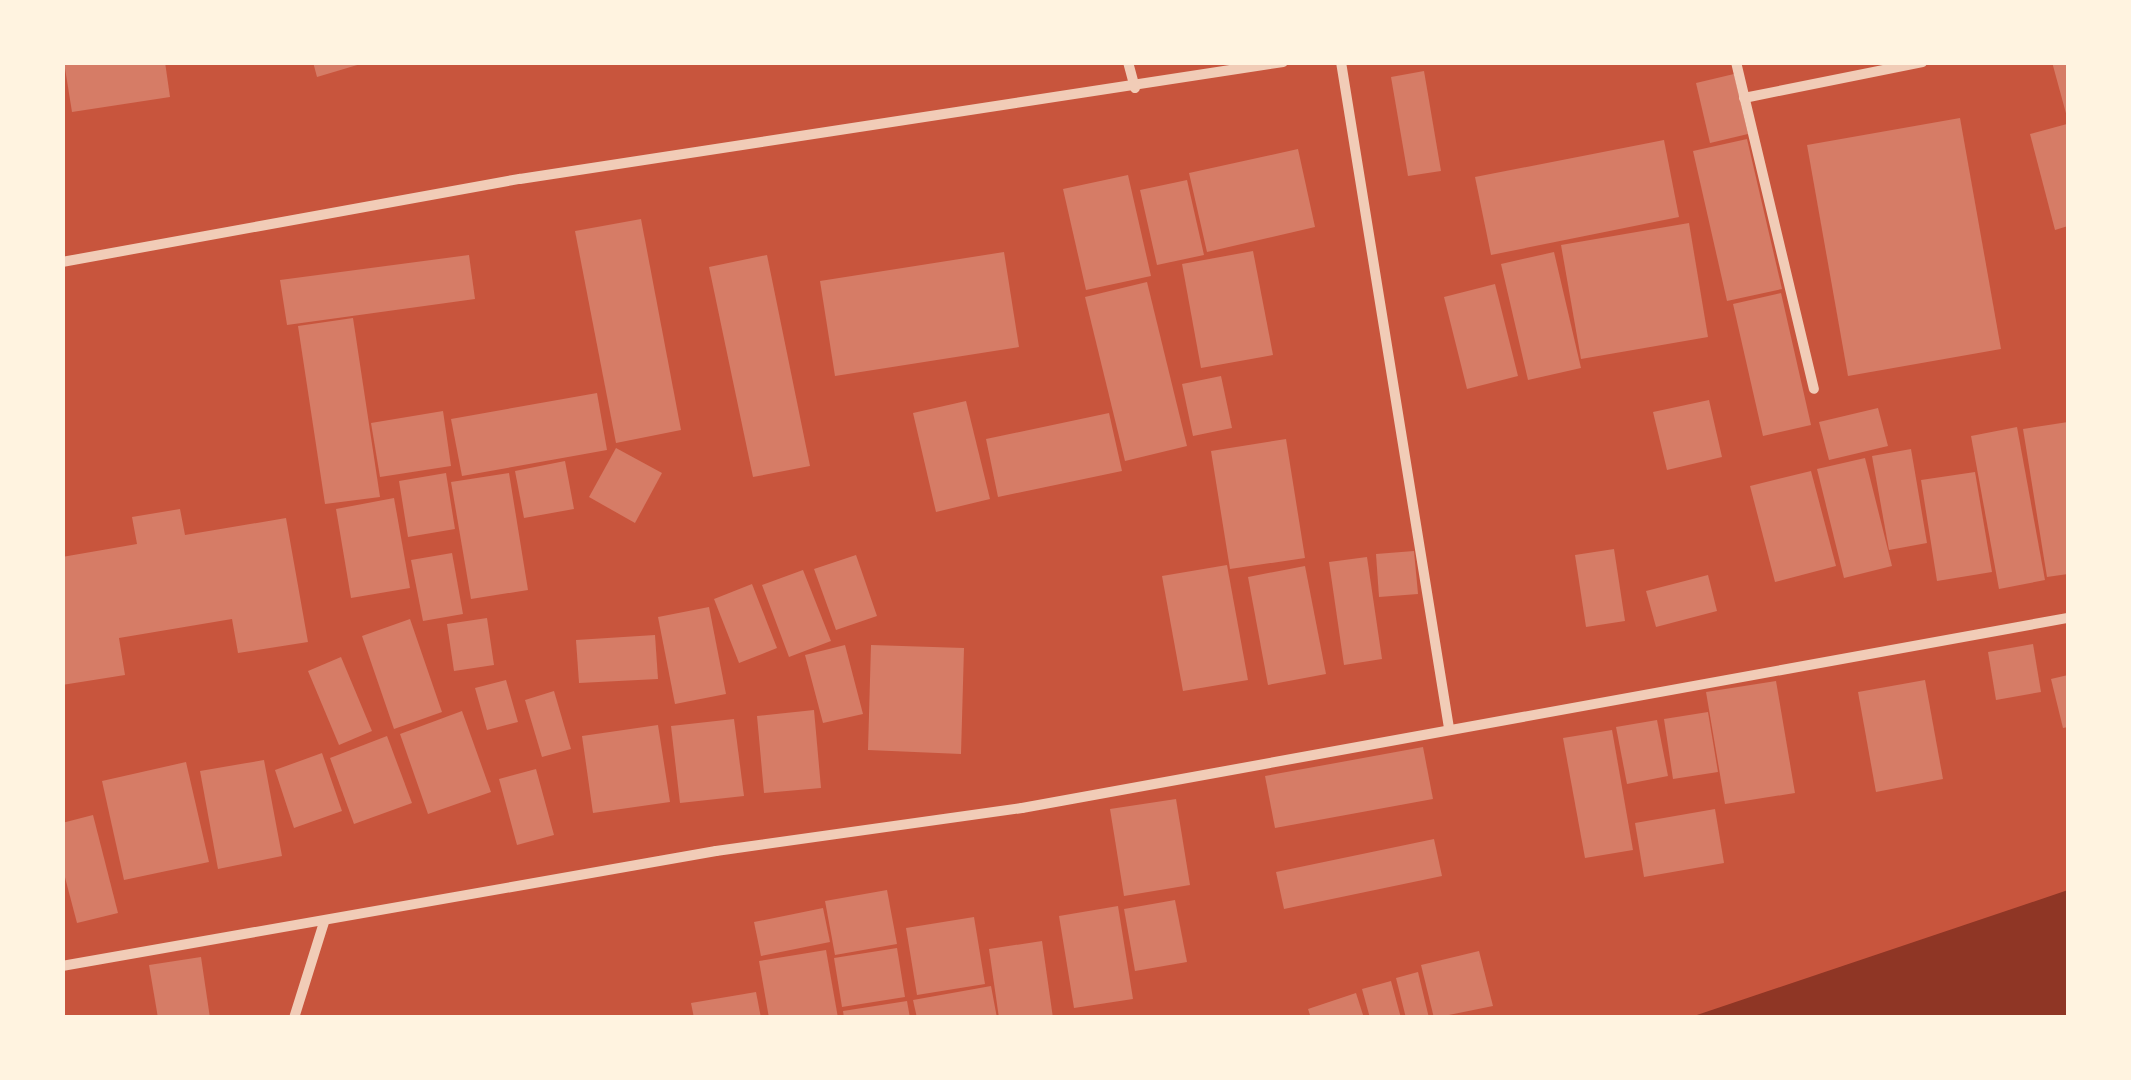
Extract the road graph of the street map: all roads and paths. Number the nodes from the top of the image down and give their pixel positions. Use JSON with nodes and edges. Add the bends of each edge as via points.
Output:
{"nodes":[{"id":1,"x":1128,"y":62,"type":"edge"},
{"id":2,"x":1283,"y":62,"type":"edge"},
{"id":3,"x":1341,"y":62,"type":"edge"},
{"id":4,"x":1736,"y":62,"type":"edge"},
{"id":5,"x":1922,"y":62,"type":"edge"},
{"id":6,"x":1135,"y":88,"type":"junction"},
{"id":7,"x":1744,"y":98,"type":"junction"},
{"id":8,"x":62,"y":262,"type":"edge"},
{"id":9,"x":1814,"y":389,"type":"dead end"},
{"id":10,"x":2068,"y":618,"type":"edge"},
{"id":11,"x":1449,"y":728,"type":"junction"},
{"id":12,"x":324,"y":922,"type":"junction"},
{"id":13,"x":62,"y":966,"type":"edge"},
{"id":14,"x":294,"y":1018,"type":"edge"}],
"edges":[{"from":1,"to":6,"type":"street"},
{"from":2,"to":6,"type":"street"},
{"from":3,"to":11,"type":"street"},
{"from":4,"to":7,"type":"street"},
{"from":5,"to":7,"type":"street"},
{"from":6,"to":8,"type":"street","via":[[520,180]]},
{"from":7,"to":9,"type":"street"},
{"from":10,"to":11,"type":"street"},
{"from":11,"to":12,"type":"street","via":[[1022,808],[678,858]]},
{"from":12,"to":13,"type":"street"},
{"from":12,"to":14,"type":"street"}]}
